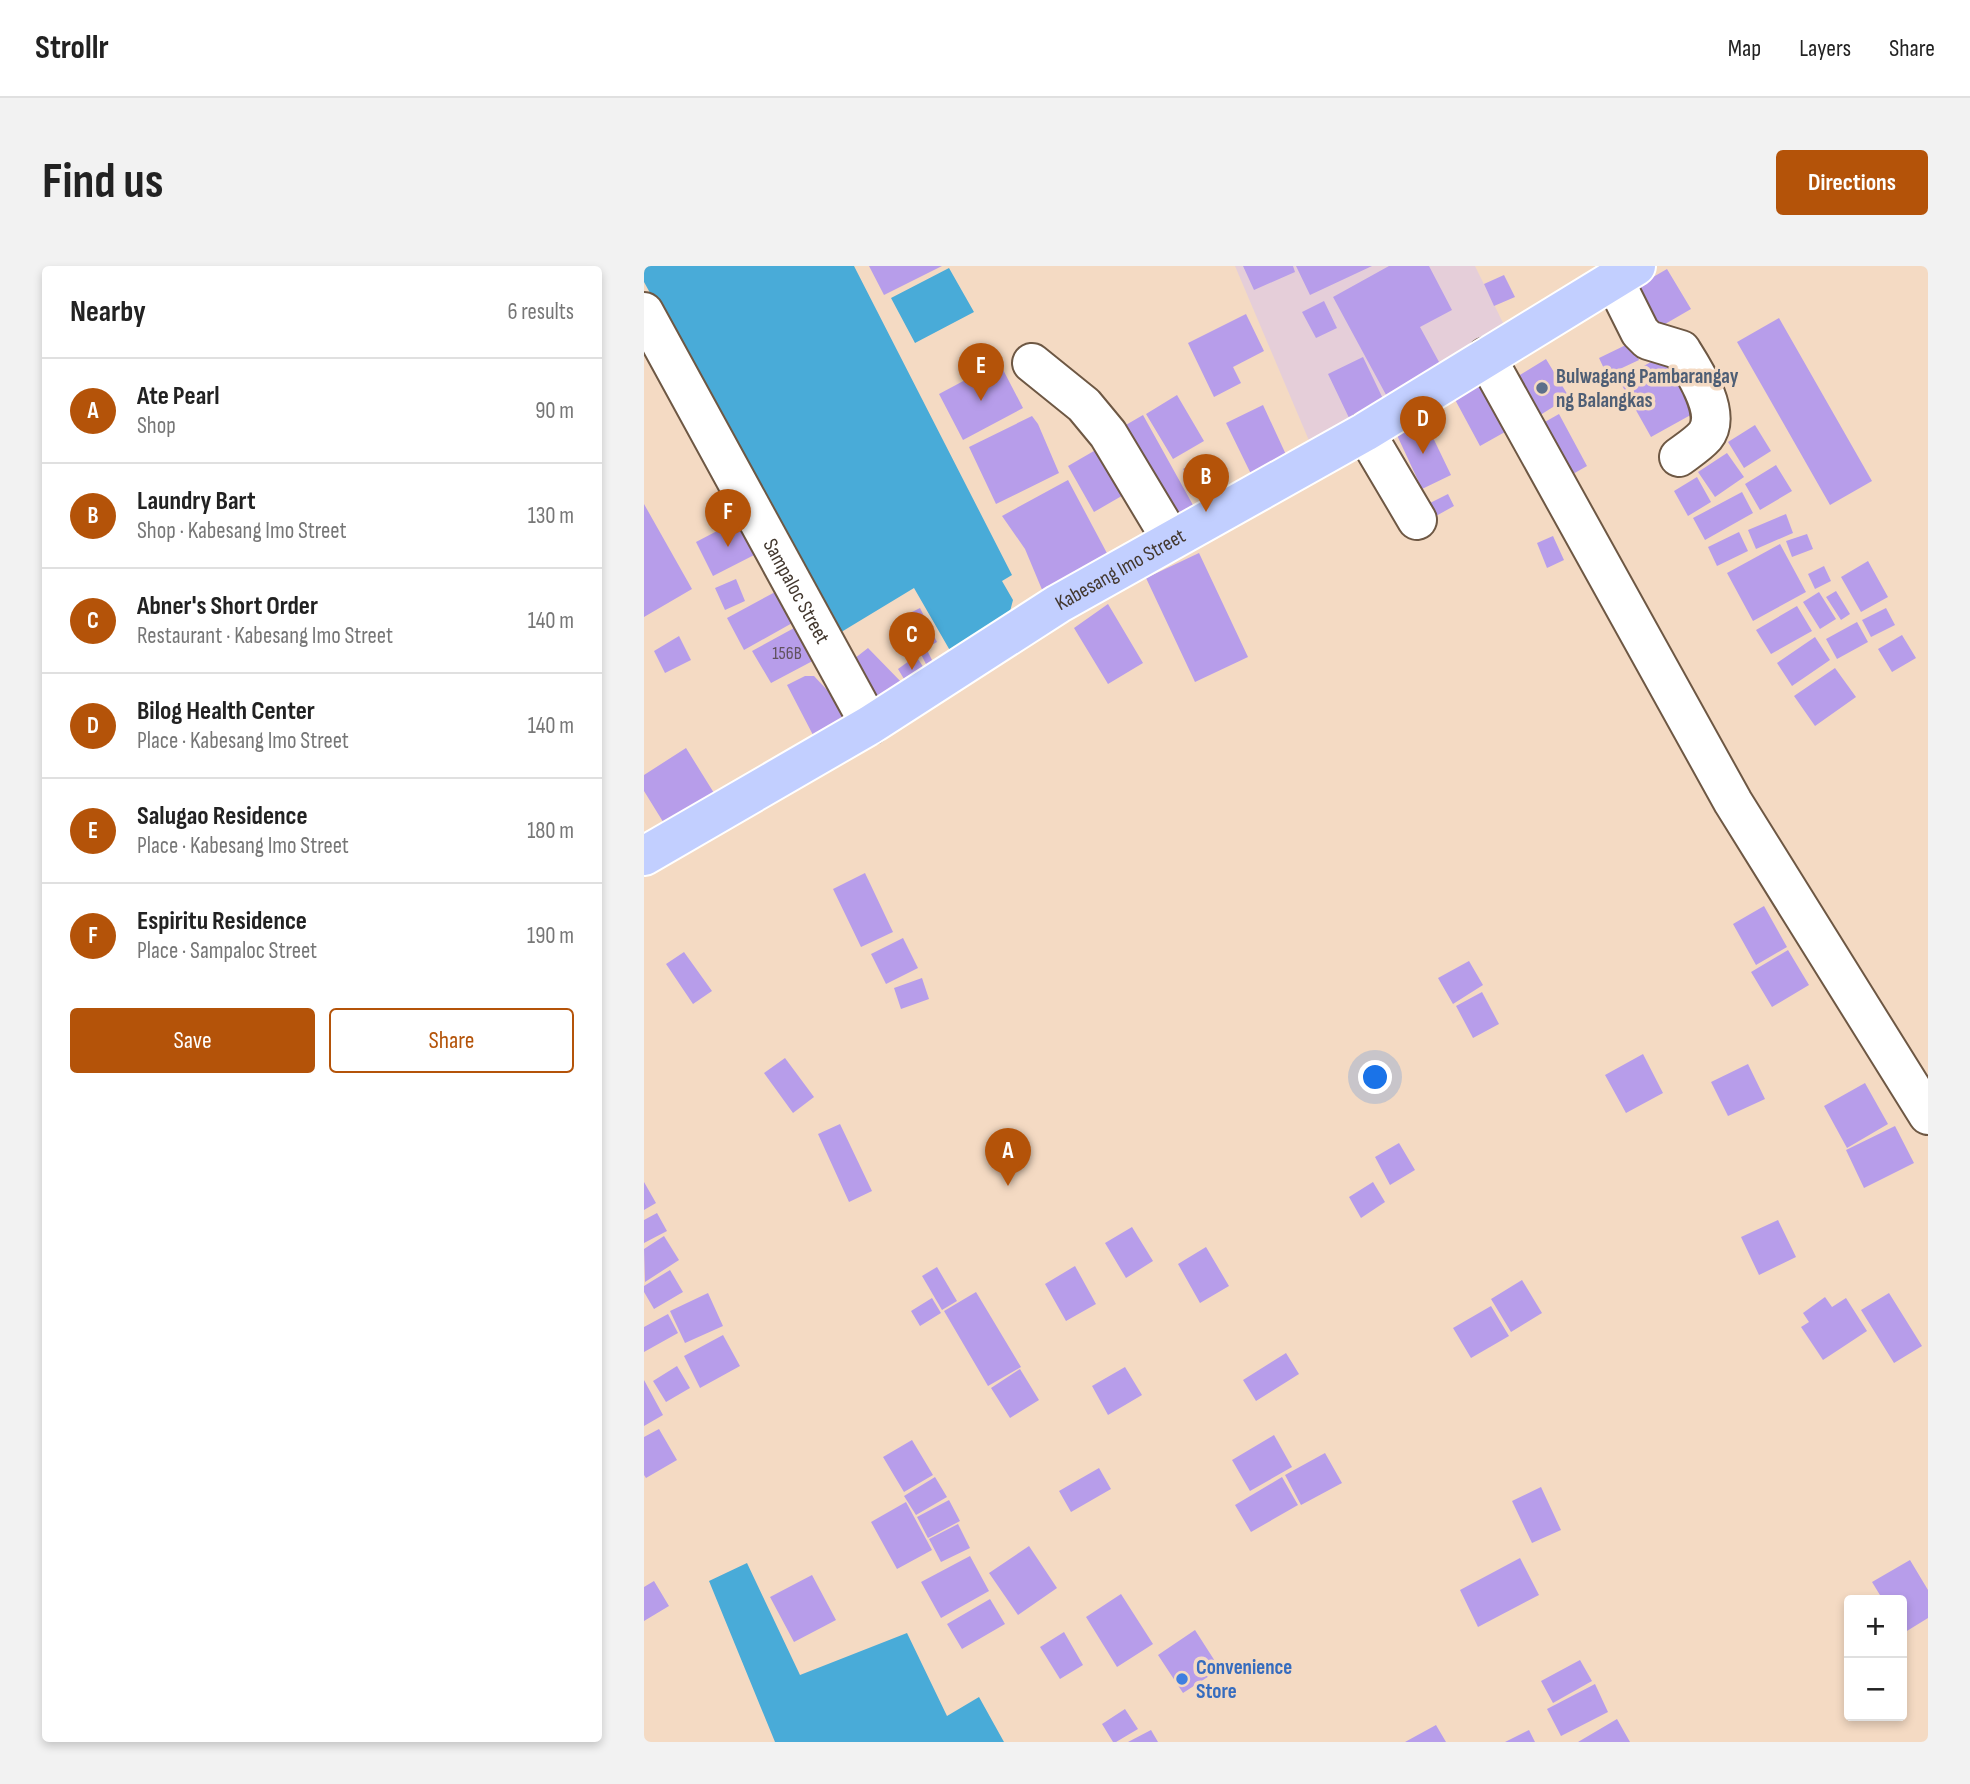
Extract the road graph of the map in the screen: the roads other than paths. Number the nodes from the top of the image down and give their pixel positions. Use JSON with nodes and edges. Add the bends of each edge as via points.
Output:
{"nodes":[{"id":1,"x":1625,"y":273,"type":"edge"},
{"id":2,"x":644,"y":312,"type":"edge"},
{"id":3,"x":1486,"y":357,"type":"junction"},
{"id":4,"x":1032,"y":363,"type":"dead end"},
{"id":5,"x":1365,"y":432,"type":"junction"},
{"id":6,"x":1679,"y":457,"type":"dead end"},
{"id":7,"x":1417,"y":520,"type":"dead end"},
{"id":8,"x":1171,"y":539,"type":"junction"},
{"id":9,"x":870,"y":725,"type":"junction"},
{"id":10,"x":644,"y":856,"type":"edge"},
{"id":11,"x":1928,"y":1115,"type":"edge"}],
"edges":[{"from":1,"to":3,"type":"main road","name":"Kabesang Imo Street"},
{"from":1,"to":6,"type":"street","via":[[1640,332],[1648,341],[1681,350],[1707,400],[1712,419],[1709,430]]},
{"from":2,"to":9,"type":"street","name":"Sampaloc Street"},
{"from":3,"to":5,"type":"main road","name":"Kabesang Imo Street"},
{"from":3,"to":11,"type":"street","via":[[1733,802]]},
{"from":4,"to":8,"type":"street","via":[[1084,404],[1108,434]]},
{"from":5,"to":7,"type":"street"},
{"from":5,"to":8,"type":"main road","name":"Kabesang Imo Street"},
{"from":8,"to":9,"type":"main road","name":"Kabesang Imo Street","via":[[1058,604]]},
{"from":9,"to":10,"type":"main road","name":"Kabesang Imo Street"}]}
